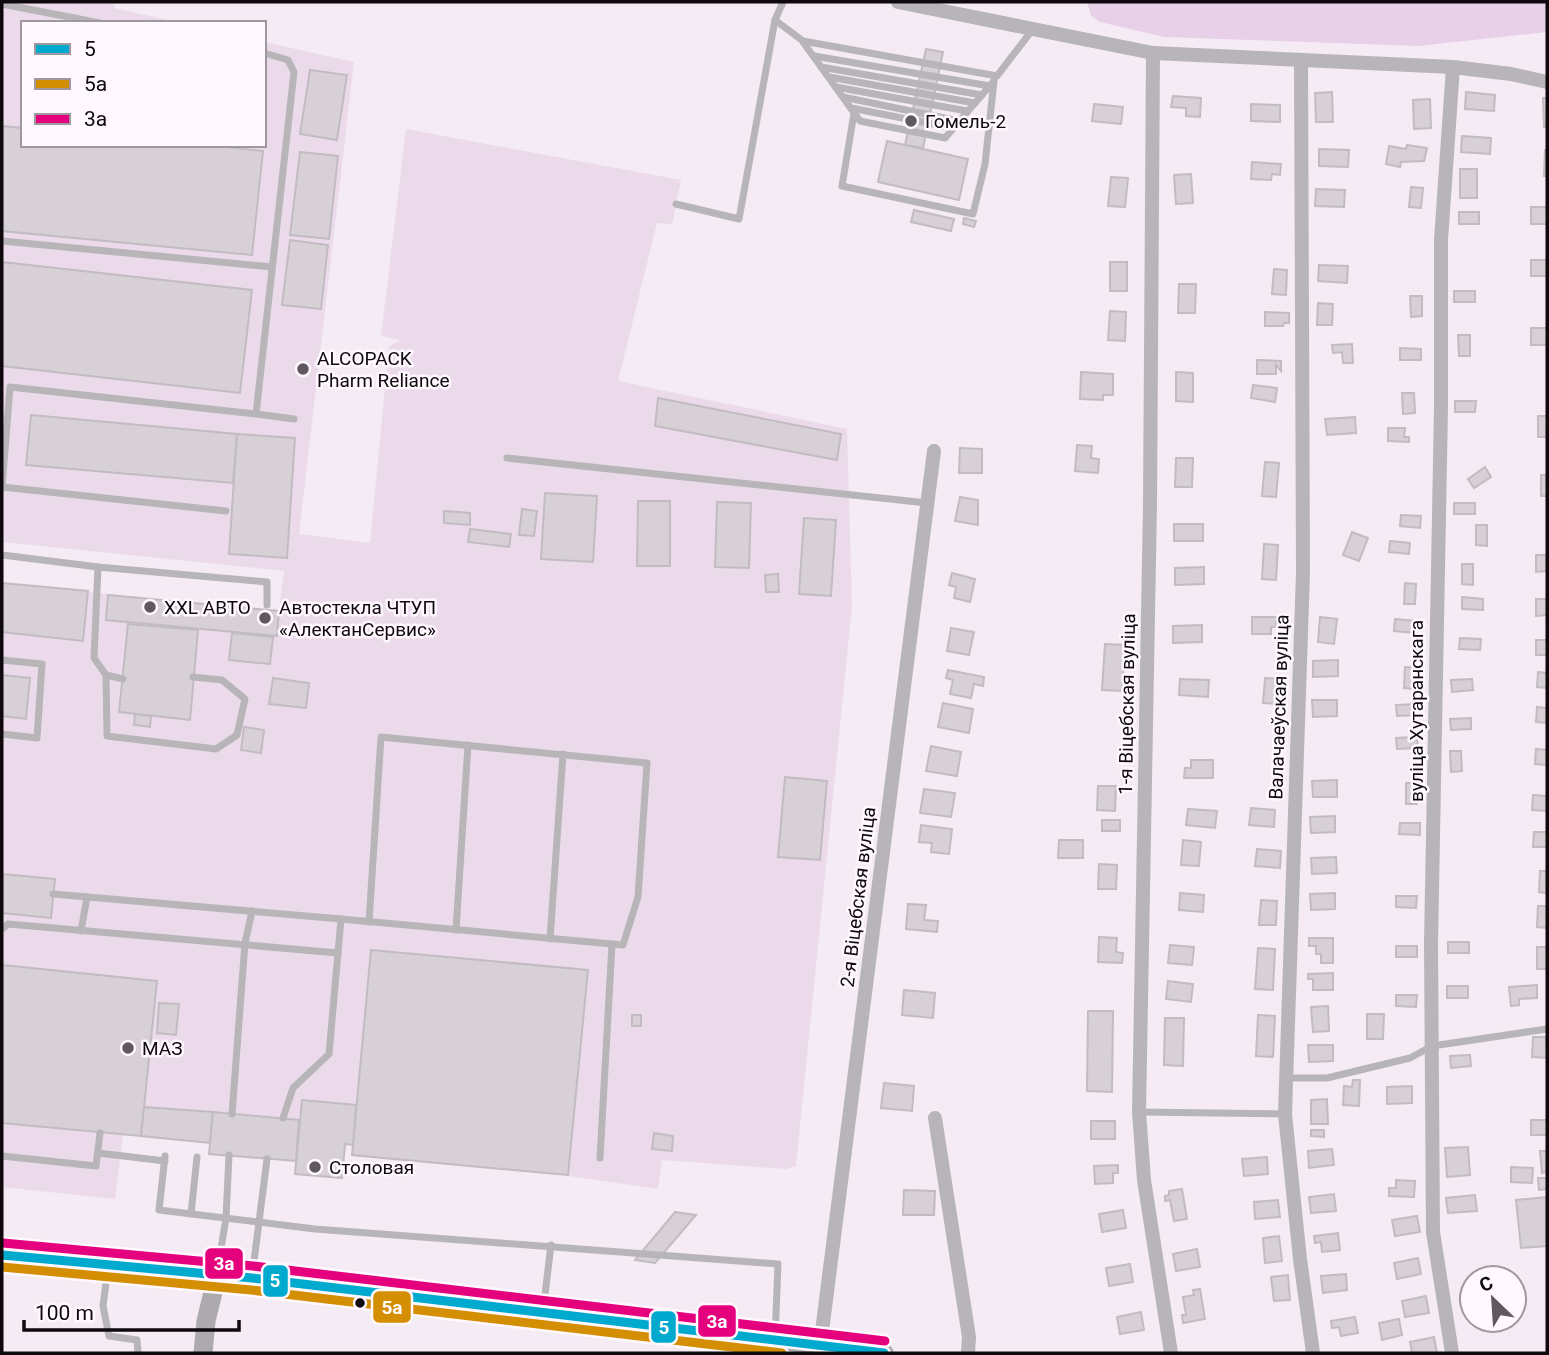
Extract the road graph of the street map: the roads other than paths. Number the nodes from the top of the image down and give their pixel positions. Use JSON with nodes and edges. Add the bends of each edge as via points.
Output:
{"nodes":[{"id":1,"x":783,"y":2,"type":"edge"},
{"id":2,"x":898,"y":2,"type":"edge"},
{"id":3,"x":2,"y":4,"type":"edge"},
{"id":4,"x":775,"y":20,"type":"junction"},
{"id":5,"x":90,"y":21,"type":"edge"},
{"id":6,"x":1034,"y":29,"type":"junction"},
{"id":7,"x":803,"y":41,"type":"junction"},
{"id":8,"x":1153,"y":53,"type":"junction"},
{"id":9,"x":266,"y":54,"type":"edge"},
{"id":10,"x":813,"y":55,"type":"junction"},
{"id":11,"x":1301,"y":61,"type":"junction"},
{"id":12,"x":821,"y":67,"type":"junction"},
{"id":13,"x":1453,"y":67,"type":"junction"},
{"id":14,"x":828,"y":77,"type":"junction"},
{"id":15,"x":994,"y":81,"type":"junction"},
{"id":16,"x":1547,"y":82,"type":"edge"},
{"id":17,"x":836,"y":87,"type":"junction"},
{"id":18,"x":982,"y":95,"type":"junction"},
{"id":19,"x":843,"y":97,"type":"junction"},
{"id":20,"x":975,"y":103,"type":"junction"},
{"id":21,"x":852,"y":110,"type":"junction"},
{"id":22,"x":967,"y":111,"type":"junction"},
{"id":23,"x":959,"y":121,"type":"junction"},
{"id":24,"x":676,"y":204,"type":"dead end"},
{"id":25,"x":2,"y":241,"type":"edge"},
{"id":26,"x":272,"y":267,"type":"junction"},
{"id":27,"x":6,"y":386,"type":"edge"},
{"id":28,"x":256,"y":414,"type":"junction"},
{"id":29,"x":294,"y":419,"type":"dead end"},
{"id":30,"x":934,"y":451,"type":"dead end"},
{"id":31,"x":507,"y":458,"type":"dead end"},
{"id":32,"x":2,"y":486,"type":"edge"},
{"id":33,"x":927,"y":503,"type":"junction"},
{"id":34,"x":226,"y":511,"type":"dead end"},
{"id":35,"x":2,"y":555,"type":"edge"},
{"id":36,"x":98,"y":567,"type":"junction"},
{"id":37,"x":267,"y":605,"type":"dead end"},
{"id":38,"x":2,"y":660,"type":"edge"},
{"id":39,"x":106,"y":675,"type":"junction"},
{"id":40,"x":193,"y":677,"type":"dead end"},
{"id":41,"x":123,"y":679,"type":"dead end"},
{"id":42,"x":2,"y":734,"type":"edge"},
{"id":43,"x":468,"y":744,"type":"junction"},
{"id":44,"x":563,"y":754,"type":"junction"},
{"id":45,"x":53,"y":894,"type":"dead end"},
{"id":46,"x":87,"y":897,"type":"junction"},
{"id":47,"x":252,"y":911,"type":"junction"},
{"id":48,"x":341,"y":919,"type":"junction"},
{"id":49,"x":369,"y":922,"type":"junction"},
{"id":50,"x":2,"y":929,"type":"edge"},
{"id":51,"x":81,"y":930,"type":"junction"},
{"id":52,"x":456,"y":930,"type":"junction"},
{"id":53,"x":550,"y":939,"type":"junction"},
{"id":54,"x":245,"y":943,"type":"junction"},
{"id":55,"x":612,"y":944,"type":"junction"},
{"id":56,"x":338,"y":953,"type":"junction"},
{"id":57,"x":1547,"y":1029,"type":"edge"},
{"id":58,"x":1432,"y":1046,"type":"junction"},
{"id":59,"x":1286,"y":1078,"type":"junction"},
{"id":60,"x":1139,"y":1112,"type":"junction"},
{"id":61,"x":232,"y":1114,"type":"dead end"},
{"id":62,"x":1285,"y":1114,"type":"junction"},
{"id":63,"x":283,"y":1118,"type":"dead end"},
{"id":64,"x":935,"y":1118,"type":"dead end"},
{"id":65,"x":100,"y":1133,"type":"dead end"},
{"id":66,"x":97,"y":1153,"type":"junction"},
{"id":67,"x":229,"y":1155,"type":"dead end"},
{"id":68,"x":2,"y":1156,"type":"edge"},
{"id":69,"x":197,"y":1157,"type":"dead end"},
{"id":70,"x":600,"y":1158,"type":"dead end"},
{"id":71,"x":267,"y":1159,"type":"dead end"},
{"id":72,"x":191,"y":1214,"type":"junction"},
{"id":73,"x":226,"y":1219,"type":"junction"},
{"id":74,"x":257,"y":1223,"type":"junction"},
{"id":75,"x":551,"y":1245,"type":"junction"},
{"id":76,"x":2,"y":1255,"type":"edge"},
{"id":77,"x":108,"y":1266,"type":"junction"},
{"id":78,"x":217,"y":1276,"type":"junction"},
{"id":79,"x":252,"y":1278,"type":"junction"},
{"id":80,"x":543,"y":1314,"type":"junction"},
{"id":81,"x":775,"y":1341,"type":"junction"},
{"id":82,"x":820,"y":1347,"type":"junction"},
{"id":83,"x":138,"y":1353,"type":"edge"},
{"id":84,"x":203,"y":1353,"type":"edge"},
{"id":85,"x":882,"y":1353,"type":"edge"},
{"id":86,"x":968,"y":1353,"type":"edge"},
{"id":87,"x":1171,"y":1353,"type":"edge"},
{"id":88,"x":1313,"y":1353,"type":"edge"},
{"id":89,"x":1452,"y":1353,"type":"edge"}],
"edges":[{"from":1,"to":4,"type":"lane"},
{"from":2,"to":6,"type":"street"},
{"from":3,"to":5,"type":"lane"},
{"from":4,"to":7,"type":"lane"},
{"from":4,"to":24,"type":"lane","via":[[739,219]]},
{"from":6,"to":8,"type":"street"},
{"from":6,"to":15,"type":"lane"},
{"from":7,"to":10,"type":"lane"},
{"from":7,"to":15,"type":"lane"},
{"from":8,"to":11,"type":"street"},
{"from":8,"to":60,"type":"street","name":"1-я Віцебская вуліца"},
{"from":9,"to":26,"type":"lane","via":[[288,60],[294,72]]},
{"from":10,"to":12,"type":"lane"},
{"from":10,"to":15,"type":"lane"},
{"from":11,"to":13,"type":"street"},
{"from":11,"to":59,"type":"street","name":"Валачаеўская вуліца","via":[[1303,572]]},
{"from":12,"to":14,"type":"lane"},
{"from":12,"to":18,"type":"lane"},
{"from":13,"to":16,"type":"street"},
{"from":13,"to":58,"type":"street","name":"вуліца Хутаранскага","via":[[1441,240]]},
{"from":14,"to":17,"type":"lane"},
{"from":14,"to":20,"type":"lane"},
{"from":15,"to":18,"type":"lane"},
{"from":15,"to":21,"type":"lane","via":[[985,164],[973,214],[842,186]]},
{"from":17,"to":19,"type":"lane"},
{"from":17,"to":22,"type":"lane"},
{"from":18,"to":20,"type":"lane"},
{"from":19,"to":21,"type":"lane"},
{"from":19,"to":23,"type":"lane"},
{"from":20,"to":22,"type":"lane"},
{"from":21,"to":23,"type":"lane","via":[[953,128]]},
{"from":22,"to":23,"type":"lane"},
{"from":25,"to":26,"type":"lane"},
{"from":26,"to":28,"type":"lane"},
{"from":27,"to":28,"type":"lane"},
{"from":27,"to":32,"type":"lane"},
{"from":28,"to":29,"type":"lane"},
{"from":30,"to":33,"type":"street","name":"2-я Віцебская вуліца"},
{"from":31,"to":33,"type":"lane"},
{"from":32,"to":34,"type":"lane"},
{"from":33,"to":82,"type":"street","name":"2-я Віцебская вуліца"},
{"from":35,"to":36,"type":"lane"},
{"from":36,"to":37,"type":"lane","via":[[267,582]]},
{"from":36,"to":39,"type":"lane","via":[[94,658]]},
{"from":38,"to":42,"type":"lane","via":[[42,664],[37,738]]},
{"from":39,"to":40,"type":"lane","via":[[107,736],[216,749],[237,735],[245,699],[222,680]]},
{"from":39,"to":41,"type":"lane"},
{"from":43,"to":44,"type":"lane"},
{"from":43,"to":49,"type":"lane","via":[[381,737]]},
{"from":43,"to":52,"type":"lane"},
{"from":44,"to":53,"type":"lane"},
{"from":44,"to":55,"type":"lane","via":[[647,763],[638,897],[623,945]]},
{"from":45,"to":46,"type":"lane"},
{"from":46,"to":47,"type":"lane"},
{"from":46,"to":51,"type":"lane"},
{"from":47,"to":48,"type":"lane"},
{"from":47,"to":54,"type":"lane"},
{"from":48,"to":49,"type":"lane"},
{"from":48,"to":56,"type":"lane"},
{"from":49,"to":52,"type":"lane"},
{"from":50,"to":51,"type":"lane","via":[[8,924]]},
{"from":51,"to":54,"type":"lane"},
{"from":52,"to":53,"type":"lane"},
{"from":53,"to":55,"type":"lane"},
{"from":54,"to":56,"type":"lane"},
{"from":54,"to":61,"type":"lane"},
{"from":55,"to":70,"type":"lane"},
{"from":56,"to":63,"type":"lane","via":[[329,1054],[293,1088]]},
{"from":57,"to":58,"type":"lane"},
{"from":58,"to":59,"type":"lane","via":[[1410,1058],[1327,1078]]},
{"from":58,"to":89,"type":"street","name":"вуліца Хутаранскага","via":[[1433,1232]]},
{"from":59,"to":62,"type":"street","name":"Валачаеўская вуліца"},
{"from":60,"to":62,"type":"lane"},
{"from":60,"to":87,"type":"street","name":"1-я Віцебская вуліца","via":[[1144,1181]]},
{"from":62,"to":88,"type":"street","name":"Валачаеўская вуліца"},
{"from":64,"to":86,"type":"street"},
{"from":65,"to":66,"type":"lane"},
{"from":66,"to":68,"type":"lane","via":[[96,1166]]},
{"from":66,"to":72,"type":"lane","via":[[165,1158],[159,1210]]},
{"from":67,"to":73,"type":"lane"},
{"from":69,"to":72,"type":"lane"},
{"from":71,"to":74,"type":"lane"},
{"from":72,"to":73,"type":"lane"},
{"from":73,"to":74,"type":"lane"},
{"from":73,"to":78,"type":"lane"},
{"from":74,"to":75,"type":"lane"},
{"from":74,"to":79,"type":"lane"},
{"from":75,"to":80,"type":"lane"},
{"from":75,"to":81,"type":"lane","via":[[778,1264]]},
{"from":76,"to":77,"type":"main road"},
{"from":77,"to":78,"type":"main road"},
{"from":77,"to":83,"type":"lane","via":[[103,1306],[109,1336],[137,1340]]},
{"from":78,"to":79,"type":"main road"},
{"from":78,"to":84,"type":"main road"},
{"from":79,"to":80,"type":"main road"},
{"from":80,"to":81,"type":"main road"},
{"from":81,"to":82,"type":"main road"},
{"from":82,"to":85,"type":"main road"}]}
